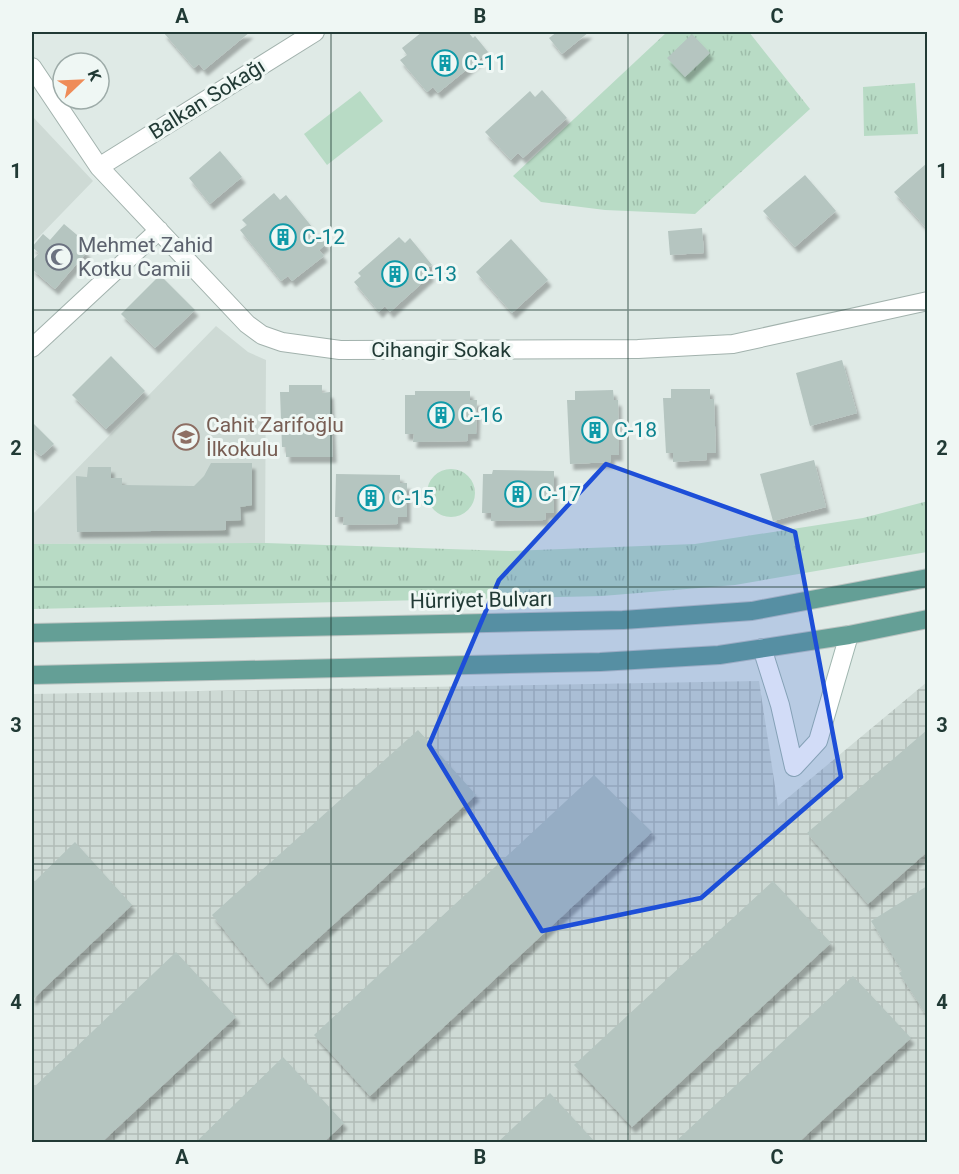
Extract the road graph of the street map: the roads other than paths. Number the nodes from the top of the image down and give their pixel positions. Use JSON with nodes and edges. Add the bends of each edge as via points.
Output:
{"nodes":[{"id":1,"x":315,"y":32,"type":"edge"},
{"id":2,"x":32,"y":67,"type":"edge"},
{"id":3,"x":32,"y":88,"type":"edge"},
{"id":4,"x":51,"y":96,"type":"edge"},
{"id":5,"x":51,"y":100,"type":"edge"},
{"id":6,"x":61,"y":111,"type":"edge"},
{"id":7,"x":99,"y":167,"type":"junction"},
{"id":8,"x":159,"y":230,"type":"junction"},
{"id":9,"x":927,"y":301,"type":"edge"},
{"id":10,"x":32,"y":348,"type":"edge"},
{"id":11,"x":927,"y":578,"type":"edge"},
{"id":12,"x":927,"y":619,"type":"edge"},
{"id":13,"x":32,"y":633,"type":"edge"},
{"id":14,"x":849,"y":635,"type":"junction"},
{"id":15,"x":762,"y":648,"type":"junction"},
{"id":16,"x":32,"y":675,"type":"edge"}],
"edges":[{"from":1,"to":7,"type":"street","name":"Balkan Sokağı"},
{"from":2,"to":4,"type":"street","name":"Cihangir Sokak"},
{"from":3,"to":5,"type":"street","name":"Cihangir Sokak"},
{"from":6,"to":7,"type":"street","name":"Cihangir Sokak"},
{"from":7,"to":8,"type":"street","name":"Cihangir Sokak"},
{"from":8,"to":9,"type":"street","name":"Cihangir Sokak","via":[[247,324],[262,335],[282,342],[340,350],[638,349],[733,344]]},
{"from":8,"to":10,"type":"street"},
{"from":11,"to":13,"type":"main road","name":"Hürriyet Bulvarı","via":[[752,611],[622,620]]},
{"from":12,"to":14,"type":"main road"},
{"from":14,"to":15,"type":"main road"},
{"from":14,"to":15,"type":"street","via":[[818,741],[794,767]]},
{"from":15,"to":16,"type":"main road","via":[[719,655],[600,662]]}]}
